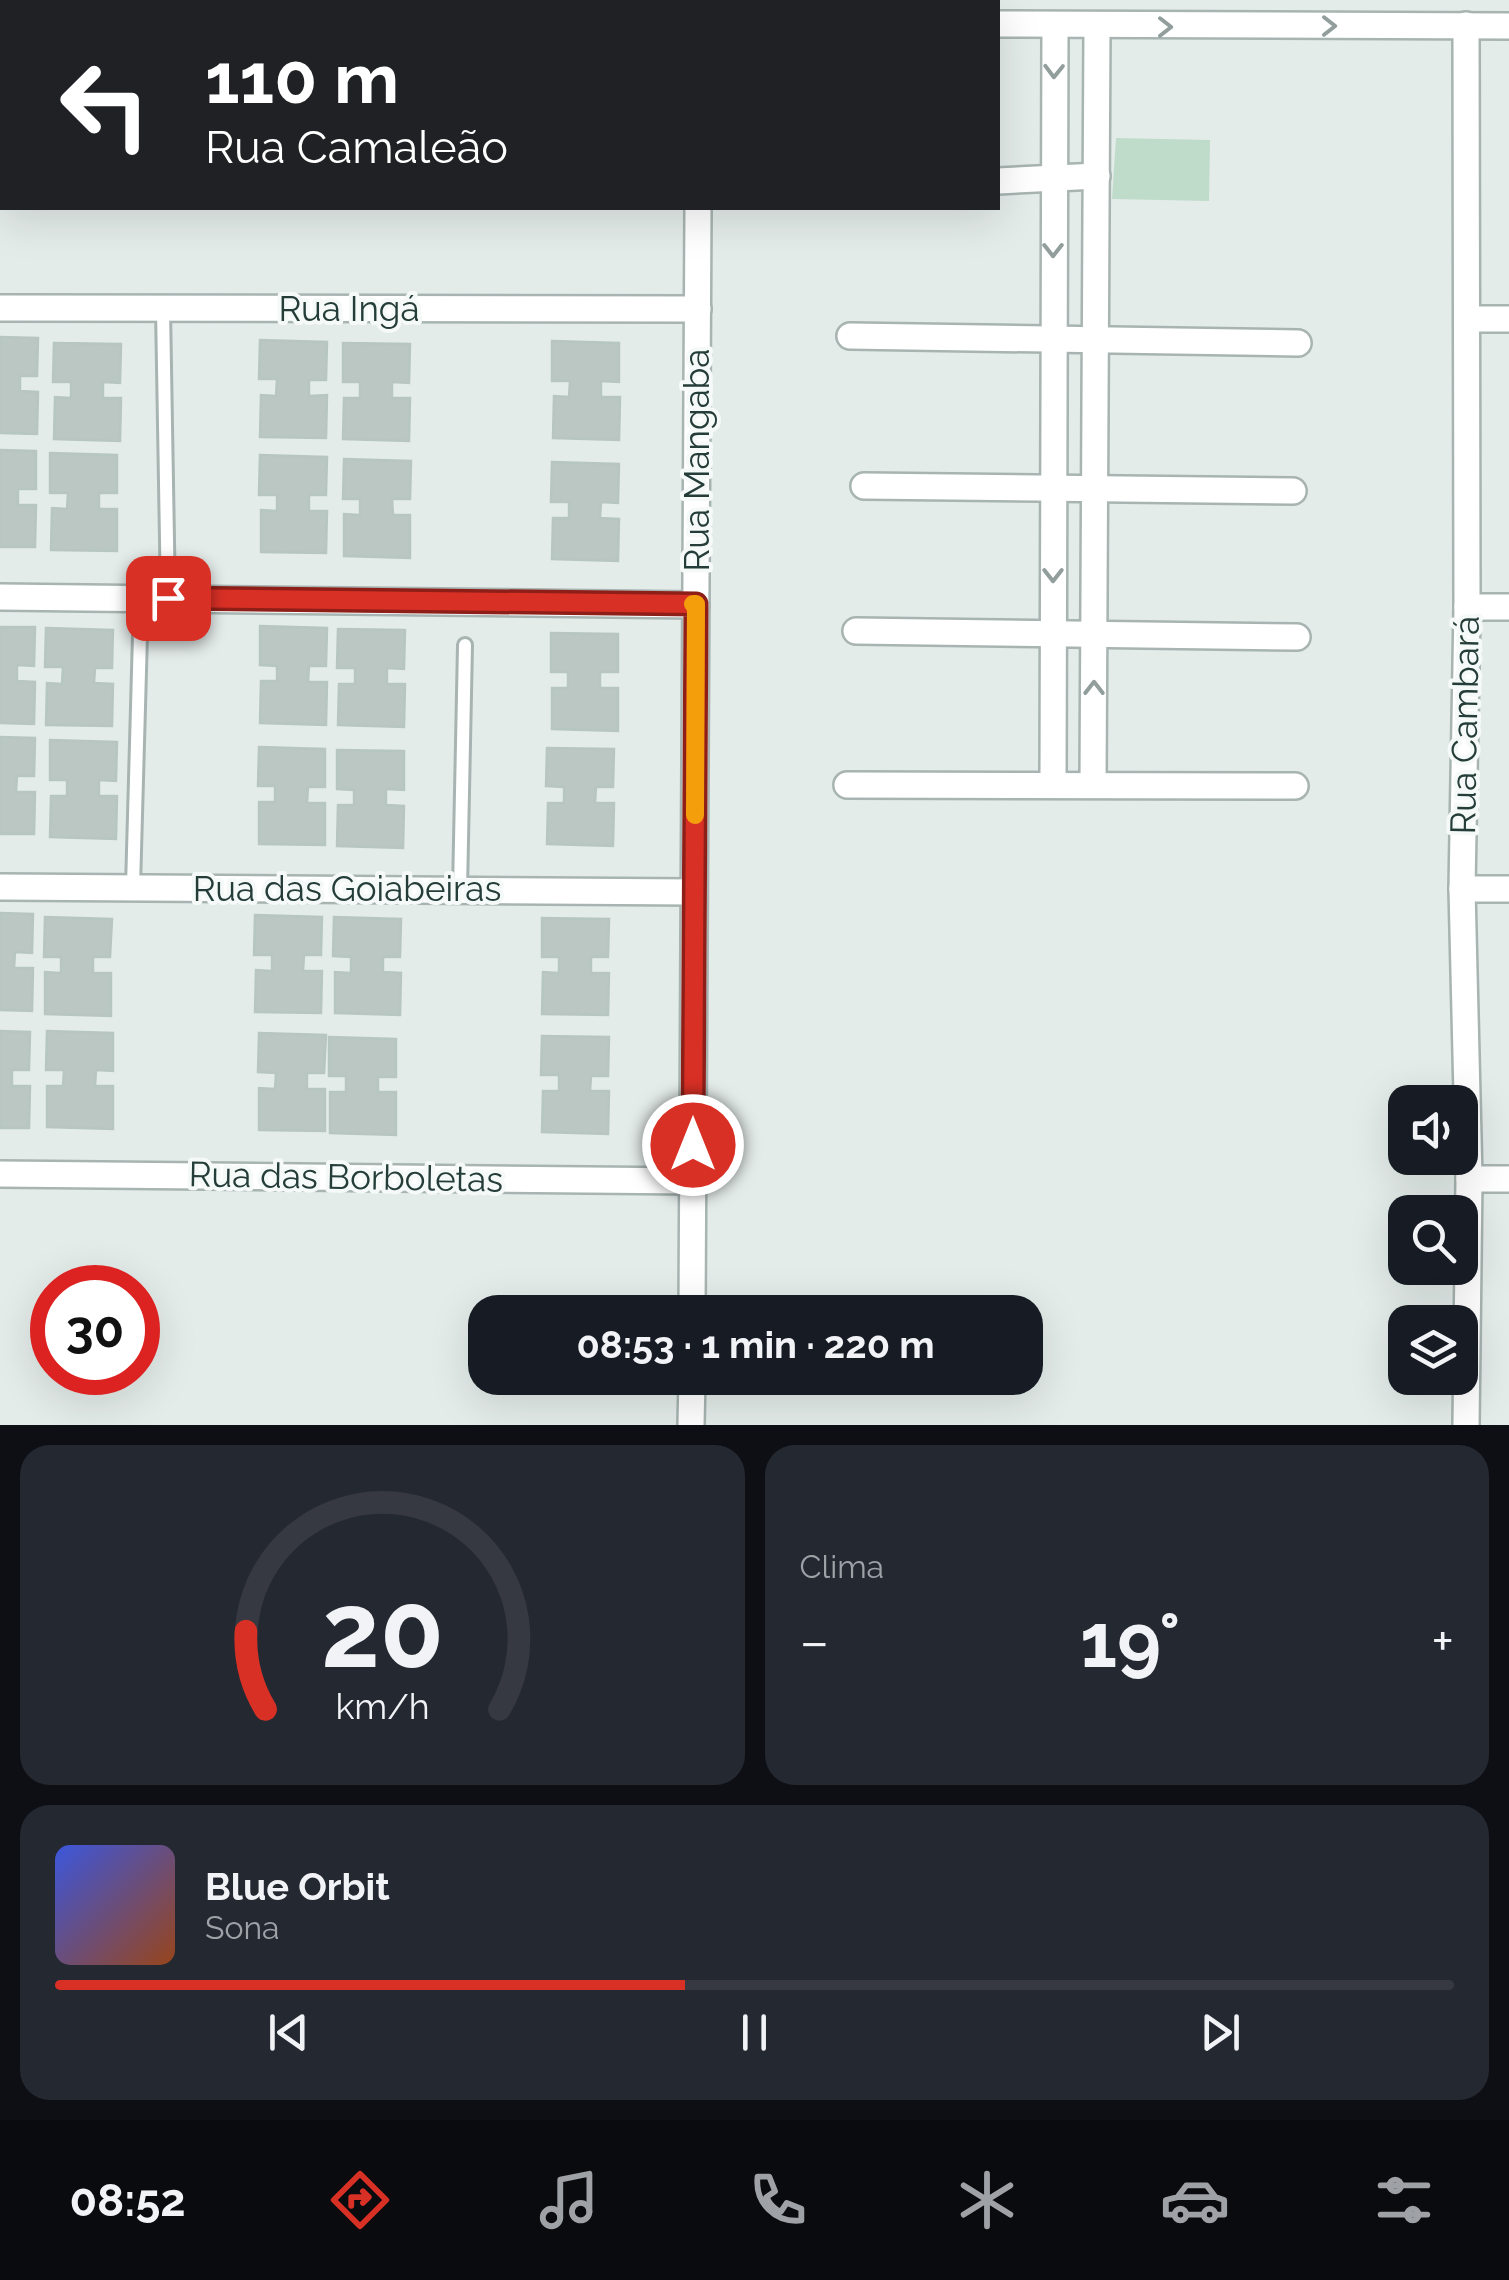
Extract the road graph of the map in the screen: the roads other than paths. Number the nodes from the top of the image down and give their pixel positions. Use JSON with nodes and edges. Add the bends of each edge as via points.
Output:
{"nodes":[{"id":1,"x":1000,"y":24,"type":"edge"},
{"id":2,"x":1056,"y":25,"type":"junction"},
{"id":3,"x":1466,"y":25,"type":"junction"},
{"id":4,"x":1097,"y":26,"type":"junction"},
{"id":5,"x":1509,"y":26,"type":"edge"},
{"id":6,"x":1097,"y":176,"type":"junction"},
{"id":7,"x":1054,"y":178,"type":"junction"},
{"id":8,"x":1000,"y":180,"type":"edge"},
{"id":9,"x":698,"y":210,"type":"edge"},
{"id":10,"x":0,"y":308,"type":"edge"},
{"id":11,"x":163,"y":309,"type":"junction"},
{"id":12,"x":698,"y":309,"type":"junction"},
{"id":13,"x":1467,"y":319,"type":"junction"},
{"id":14,"x":1509,"y":319,"type":"edge"},
{"id":15,"x":850,"y":336,"type":"dead end"},
{"id":16,"x":1053,"y":339,"type":"junction"},
{"id":17,"x":1096,"y":340,"type":"junction"},
{"id":18,"x":1298,"y":343,"type":"dead end"},
{"id":19,"x":864,"y":486,"type":"dead end"},
{"id":20,"x":1053,"y":488,"type":"junction"},
{"id":21,"x":1095,"y":489,"type":"junction"},
{"id":22,"x":1293,"y":490,"type":"dead end"},
{"id":23,"x":0,"y":597,"type":"edge"},
{"id":24,"x":168,"y":598,"type":"junction"},
{"id":25,"x":141,"y":599,"type":"junction"},
{"id":26,"x":696,"y":604,"type":"junction"},
{"id":27,"x":1467,"y":607,"type":"junction"},
{"id":28,"x":1509,"y":607,"type":"edge"},
{"id":29,"x":856,"y":631,"type":"dead end"},
{"id":30,"x":1053,"y":634,"type":"junction"},
{"id":31,"x":1094,"y":634,"type":"junction"},
{"id":32,"x":1297,"y":638,"type":"dead end"},
{"id":33,"x":465,"y":645,"type":"dead end"},
{"id":34,"x":847,"y":785,"type":"dead end"},
{"id":35,"x":1052,"y":786,"type":"junction"},
{"id":36,"x":1093,"y":786,"type":"junction"},
{"id":37,"x":1295,"y":786,"type":"dead end"},
{"id":38,"x":133,"y":887,"type":"junction"},
{"id":39,"x":0,"y":888,"type":"edge"},
{"id":40,"x":1462,"y":889,"type":"junction"},
{"id":41,"x":460,"y":890,"type":"junction"},
{"id":42,"x":1509,"y":890,"type":"edge"},
{"id":43,"x":694,"y":892,"type":"junction"},
{"id":44,"x":0,"y":1174,"type":"edge"},
{"id":45,"x":1470,"y":1179,"type":"junction"},
{"id":46,"x":1509,"y":1179,"type":"edge"},
{"id":47,"x":693,"y":1181,"type":"junction"},
{"id":48,"x":692,"y":1295,"type":"edge"},
{"id":49,"x":692,"y":1395,"type":"edge"},
{"id":50,"x":691,"y":1425,"type":"edge"},
{"id":51,"x":1466,"y":1425,"type":"edge"}],
"edges":[{"from":1,"to":2,"type":"street"},
{"from":2,"to":4,"type":"street"},
{"from":2,"to":7,"type":"street","one_way":true},
{"from":4,"to":3,"type":"street","one_way":true},
{"from":3,"to":5,"type":"street"},
{"from":3,"to":13,"type":"street","name":"Rua Cambará"},
{"from":4,"to":6,"type":"street"},
{"from":6,"to":7,"type":"street"},
{"from":6,"to":17,"type":"street"},
{"from":7,"to":8,"type":"street"},
{"from":7,"to":16,"type":"street","one_way":true},
{"from":9,"to":12,"type":"street","name":"Rua Mangaba"},
{"from":10,"to":11,"type":"street","name":"Rua Ingá"},
{"from":11,"to":12,"type":"street","name":"Rua Ingá"},
{"from":11,"to":24,"type":"lane"},
{"from":12,"to":26,"type":"street","name":"Rua Mangaba"},
{"from":13,"to":14,"type":"street"},
{"from":13,"to":27,"type":"street","name":"Rua Cambará"},
{"from":15,"to":16,"type":"street"},
{"from":16,"to":17,"type":"street"},
{"from":16,"to":20,"type":"street"},
{"from":17,"to":18,"type":"street"},
{"from":17,"to":21,"type":"street"},
{"from":19,"to":20,"type":"street"},
{"from":20,"to":21,"type":"street"},
{"from":20,"to":30,"type":"street","one_way":true},
{"from":21,"to":22,"type":"street"},
{"from":21,"to":31,"type":"street"},
{"from":23,"to":25,"type":"street"},
{"from":24,"to":25,"type":"street"},
{"from":24,"to":26,"type":"street"},
{"from":25,"to":38,"type":"lane"},
{"from":26,"to":43,"type":"street","name":"Rua Mangaba"},
{"from":27,"to":28,"type":"street"},
{"from":27,"to":40,"type":"street","name":"Rua Cambará"},
{"from":29,"to":30,"type":"street"},
{"from":30,"to":31,"type":"street"},
{"from":30,"to":35,"type":"street"},
{"from":31,"to":32,"type":"street"},
{"from":36,"to":31,"type":"street","one_way":true},
{"from":33,"to":41,"type":"lane"},
{"from":34,"to":35,"type":"street"},
{"from":35,"to":36,"type":"street"},
{"from":36,"to":37,"type":"street"},
{"from":38,"to":39,"type":"street","name":"Rua das Goiabeiras"},
{"from":38,"to":41,"type":"street","name":"Rua das Goiabeiras"},
{"from":40,"to":42,"type":"street"},
{"from":40,"to":45,"type":"street","name":"Rua Cambará"},
{"from":41,"to":43,"type":"street","name":"Rua das Goiabeiras"},
{"from":43,"to":47,"type":"street","name":"Rua Mangaba"},
{"from":44,"to":47,"type":"street","name":"Rua das Borboletas"},
{"from":45,"to":46,"type":"street"},
{"from":45,"to":51,"type":"street","name":"Rua Cambará"},
{"from":47,"to":48,"type":"street","name":"Rua Mangaba"},
{"from":49,"to":50,"type":"street"}]}
